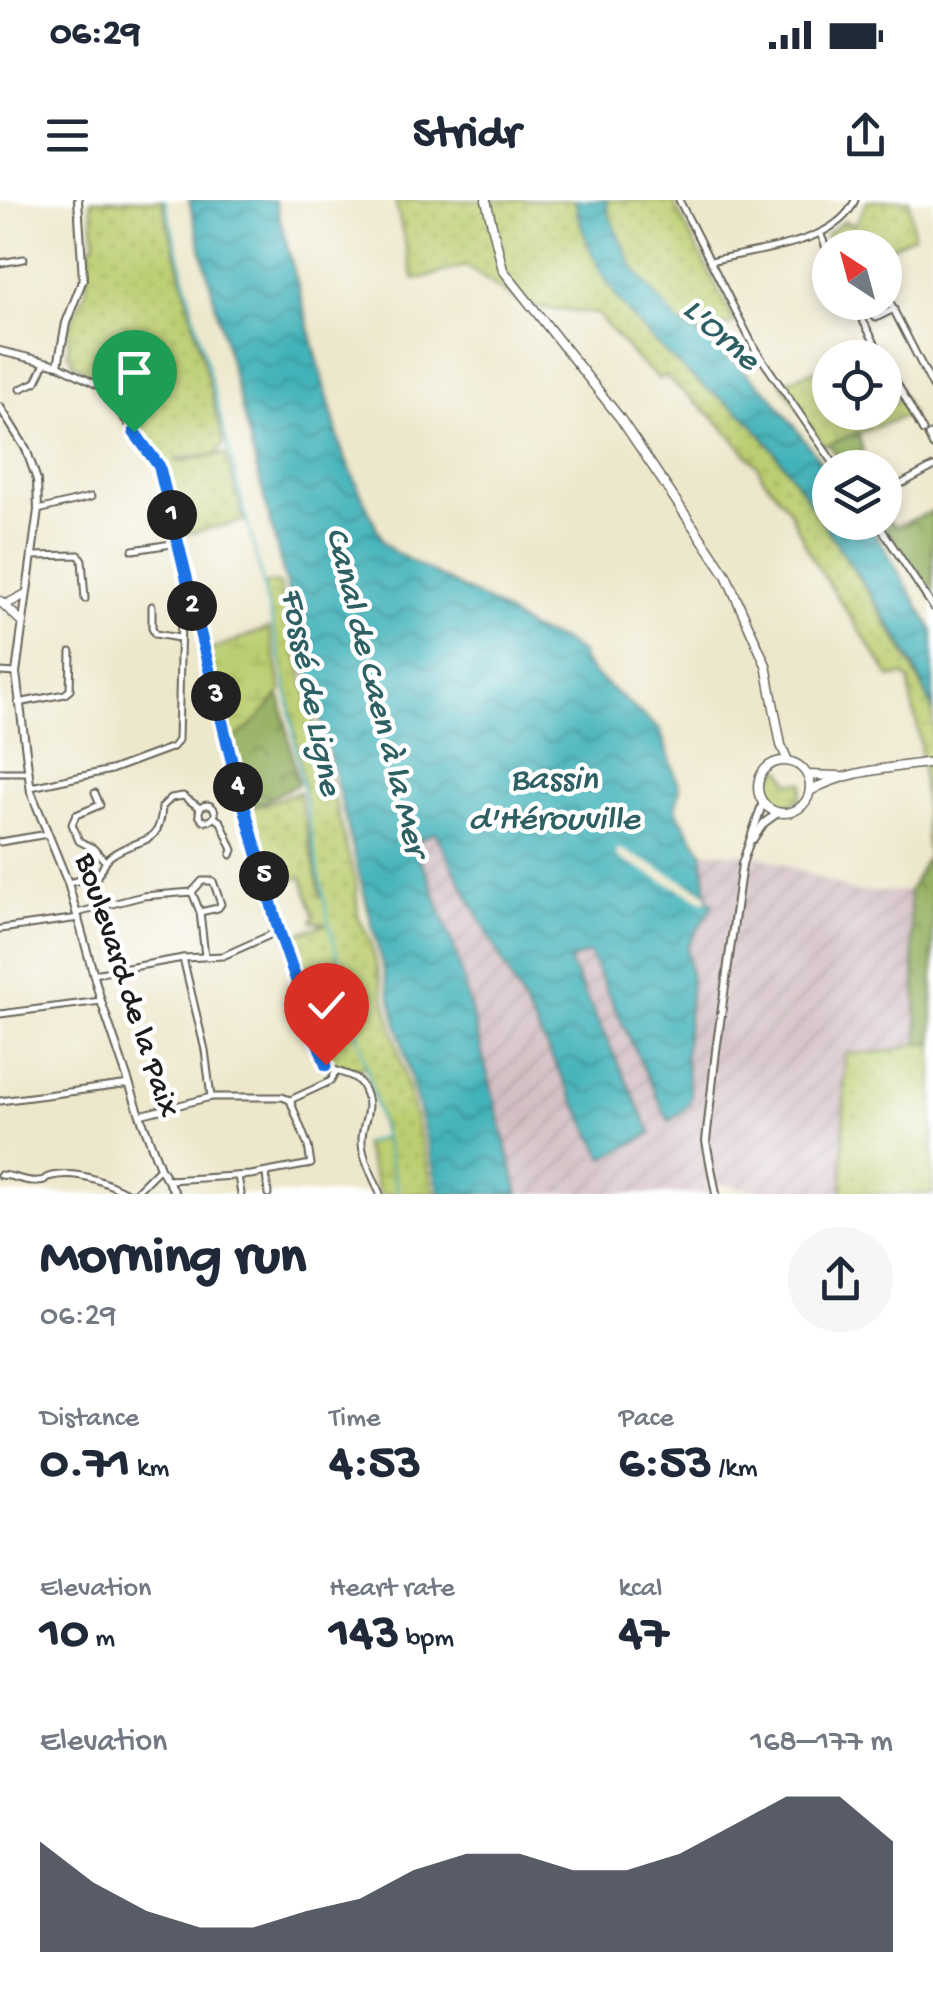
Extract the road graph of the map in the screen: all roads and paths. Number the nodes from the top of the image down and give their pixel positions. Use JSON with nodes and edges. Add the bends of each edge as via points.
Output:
{"nodes":[{"id":1,"x":78,"y":200,"type":"edge"},
{"id":2,"x":486,"y":200,"type":"edge"},
{"id":3,"x":679,"y":200,"type":"edge"},
{"id":4,"x":855,"y":200,"type":"edge"},
{"id":5,"x":827,"y":230,"type":"edge"},
{"id":6,"x":812,"y":237,"type":"edge"},
{"id":7,"x":24,"y":259,"type":"dead end"},
{"id":8,"x":711,"y":261,"type":"junction"},
{"id":9,"x":0,"y":264,"type":"edge"},
{"id":10,"x":900,"y":320,"type":"edge"},
{"id":11,"x":0,"y":351,"type":"edge"},
{"id":12,"x":46,"y":360,"type":"junction"},
{"id":13,"x":58,"y":365,"type":"junction"},
{"id":14,"x":933,"y":387,"type":"edge"},
{"id":15,"x":20,"y":389,"type":"dead end"},
{"id":16,"x":902,"y":392,"type":"edge"},
{"id":17,"x":0,"y":407,"type":"edge"},
{"id":18,"x":923,"y":431,"type":"dead end"},
{"id":19,"x":933,"y":434,"type":"edge"},
{"id":20,"x":933,"y":446,"type":"edge"},
{"id":21,"x":825,"y":450,"type":"edge"},
{"id":22,"x":933,"y":466,"type":"edge"},
{"id":23,"x":903,"y":483,"type":"dead end"},
{"id":24,"x":91,"y":497,"type":"dead end"},
{"id":25,"x":38,"y":510,"type":"junction"},
{"id":26,"x":890,"y":540,"type":"edge"},
{"id":27,"x":178,"y":543,"type":"junction"},
{"id":28,"x":133,"y":550,"type":"dead end"},
{"id":29,"x":32,"y":556,"type":"junction"},
{"id":30,"x":24,"y":595,"type":"junction"},
{"id":31,"x":85,"y":599,"type":"dead end"},
{"id":32,"x":2,"y":603,"type":"edge"},
{"id":33,"x":152,"y":606,"type":"dead end"},
{"id":34,"x":192,"y":607,"type":"junction"},
{"id":35,"x":933,"y":607,"type":"edge"},
{"id":36,"x":21,"y":621,"type":"junction"},
{"id":37,"x":179,"y":638,"type":"junction"},
{"id":38,"x":71,"y":652,"type":"dead end"},
{"id":39,"x":0,"y":672,"type":"edge"},
{"id":40,"x":16,"y":673,"type":"junction"},
{"id":41,"x":18,"y":703,"type":"junction"},
{"id":42,"x":781,"y":746,"type":"junction"},
{"id":43,"x":788,"y":761,"type":"junction"},
{"id":44,"x":774,"y":762,"type":"junction"},
{"id":45,"x":933,"y":762,"type":"edge"},
{"id":46,"x":0,"y":772,"type":"edge"},
{"id":47,"x":29,"y":772,"type":"junction"},
{"id":48,"x":807,"y":775,"type":"junction"},
{"id":49,"x":852,"y":775,"type":"junction"},
{"id":50,"x":31,"y":790,"type":"junction"},
{"id":51,"x":810,"y":791,"type":"junction"},
{"id":52,"x":94,"y":793,"type":"dead end"},
{"id":53,"x":763,"y":802,"type":"junction"},
{"id":54,"x":200,"y":808,"type":"junction"},
{"id":55,"x":779,"y":812,"type":"junction"},
{"id":56,"x":214,"y":817,"type":"junction"},
{"id":57,"x":48,"y":834,"type":"junction"},
{"id":58,"x":0,"y":842,"type":"edge"},
{"id":59,"x":747,"y":848,"type":"junction"},
{"id":60,"x":230,"y":855,"type":"dead end"},
{"id":61,"x":106,"y":861,"type":"junction"},
{"id":62,"x":68,"y":883,"type":"junction"},
{"id":63,"x":192,"y":892,"type":"junction"},
{"id":64,"x":200,"y":912,"type":"junction"},
{"id":65,"x":78,"y":916,"type":"junction"},
{"id":66,"x":0,"y":929,"type":"edge"},
{"id":67,"x":279,"y":931,"type":"junction"},
{"id":68,"x":206,"y":956,"type":"junction"},
{"id":69,"x":183,"y":958,"type":"junction"},
{"id":70,"x":94,"y":974,"type":"junction"},
{"id":71,"x":101,"y":1001,"type":"junction"},
{"id":72,"x":0,"y":1014,"type":"edge"},
{"id":73,"x":336,"y":1073,"type":"junction"},
{"id":74,"x":130,"y":1084,"type":"junction"},
{"id":75,"x":211,"y":1097,"type":"junction"},
{"id":76,"x":290,"y":1100,"type":"junction"},
{"id":77,"x":0,"y":1101,"type":"edge"},
{"id":78,"x":140,"y":1114,"type":"junction"},
{"id":79,"x":160,"y":1168,"type":"junction"},
{"id":80,"x":266,"y":1173,"type":"junction"},
{"id":81,"x":0,"y":1174,"type":"edge"},
{"id":82,"x":238,"y":1176,"type":"junction"},
{"id":83,"x":168,"y":1180,"type":"junction"},
{"id":84,"x":131,"y":1194,"type":"edge"},
{"id":85,"x":176,"y":1194,"type":"edge"},
{"id":86,"x":240,"y":1194,"type":"edge"},
{"id":87,"x":268,"y":1194,"type":"edge"},
{"id":88,"x":380,"y":1194,"type":"edge"},
{"id":89,"x":716,"y":1194,"type":"edge"}],
"edges":[{"from":1,"to":13,"type":"street","via":[[84,279]]},
{"from":2,"to":42,"type":"main road","via":[[503,270],[620,418],[726,575],[766,665]]},
{"from":3,"to":8,"type":"street"},
{"from":4,"to":5,"type":"street"},
{"from":6,"to":8,"type":"street"},
{"from":7,"to":9,"type":"street"},
{"from":8,"to":21,"type":"street","via":[[755,349]]},
{"from":10,"to":14,"type":"street"},
{"from":11,"to":12,"type":"street"},
{"from":12,"to":13,"type":"street"},
{"from":12,"to":15,"type":"street","via":[[36,382]]},
{"from":13,"to":27,"type":"street","via":[[100,387],[157,461]]},
{"from":16,"to":18,"type":"street"},
{"from":17,"to":25,"type":"street","name":"Boulevard de la Paix","via":[[32,463]]},
{"from":19,"to":20,"type":"street"},
{"from":22,"to":23,"type":"street"},
{"from":24,"to":25,"type":"street"},
{"from":25,"to":29,"type":"street","name":"Boulevard de la Paix"},
{"from":26,"to":35,"type":"street"},
{"from":27,"to":28,"type":"street"},
{"from":27,"to":34,"type":"street"},
{"from":29,"to":30,"type":"street","name":"Boulevard de la Paix"},
{"from":29,"to":31,"type":"street","via":[[78,555]]},
{"from":30,"to":32,"type":"main road"},
{"from":30,"to":36,"type":"street","name":"Boulevard de la Paix"},
{"from":32,"to":36,"type":"main road"},
{"from":33,"to":37,"type":"street","via":[[155,634]]},
{"from":34,"to":37,"type":"street","via":[[181,618]]},
{"from":34,"to":67,"type":"street"},
{"from":36,"to":40,"type":"street","name":"Boulevard de la Paix"},
{"from":37,"to":50,"type":"street","via":[[173,748]]},
{"from":38,"to":41,"type":"street","via":[[70,690]]},
{"from":39,"to":40,"type":"street"},
{"from":40,"to":41,"type":"street","name":"Boulevard de la Paix"},
{"from":41,"to":47,"type":"street","name":"Boulevard de la Paix"},
{"from":42,"to":43,"type":"main road"},
{"from":42,"to":44,"type":"main road"},
{"from":43,"to":44,"type":"main road"},
{"from":43,"to":48,"type":"main road"},
{"from":44,"to":53,"type":"main road","via":[[758,782]]},
{"from":45,"to":49,"type":"main road"},
{"from":46,"to":47,"type":"street"},
{"from":47,"to":50,"type":"street","name":"Boulevard de la Paix"},
{"from":48,"to":49,"type":"main road"},
{"from":48,"to":51,"type":"main road"},
{"from":49,"to":51,"type":"main road"},
{"from":50,"to":57,"type":"street","name":"Boulevard de la Paix"},
{"from":51,"to":55,"type":"main road","via":[[796,810]]},
{"from":52,"to":61,"type":"street","via":[[100,805],[76,815],[72,824],[79,842]]},
{"from":53,"to":55,"type":"main road"},
{"from":53,"to":59,"type":"street"},
{"from":54,"to":56,"type":"street","via":[[212,807]]},
{"from":54,"to":56,"type":"street","via":[[202,820]]},
{"from":54,"to":61,"type":"street","via":[[184,796],[171,798],[152,837]]},
{"from":55,"to":59,"type":"street"},
{"from":56,"to":60,"type":"street"},
{"from":57,"to":58,"type":"street"},
{"from":57,"to":62,"type":"street","name":"Boulevard de la Paix"},
{"from":59,"to":89,"type":"street","via":[[706,1141]]},
{"from":61,"to":62,"type":"street","via":[[98,876]]},
{"from":62,"to":65,"type":"street","name":"Boulevard de la Paix"},
{"from":63,"to":64,"type":"street"},
{"from":63,"to":64,"type":"street","via":[[202,881],[214,882],[221,904]]},
{"from":63,"to":65,"type":"street","via":[[143,896]]},
{"from":64,"to":68,"type":"street"},
{"from":65,"to":66,"type":"street"},
{"from":65,"to":70,"type":"street","name":"Boulevard de la Paix"},
{"from":67,"to":68,"type":"street","via":[[223,956]]},
{"from":67,"to":73,"type":"street","via":[[323,1058]]},
{"from":68,"to":69,"type":"street"},
{"from":69,"to":70,"type":"street"},
{"from":69,"to":75,"type":"street"},
{"from":70,"to":71,"type":"street","name":"Boulevard de la Paix"},
{"from":71,"to":72,"type":"street"},
{"from":71,"to":74,"type":"street","name":"Boulevard de la Paix"},
{"from":73,"to":76,"type":"street"},
{"from":73,"to":88,"type":"street","via":[[362,1086],[369,1112],[362,1144]]},
{"from":74,"to":77,"type":"street"},
{"from":74,"to":78,"type":"street","name":"Boulevard de la Paix"},
{"from":75,"to":76,"type":"street"},
{"from":75,"to":78,"type":"street"},
{"from":76,"to":80,"type":"street","via":[[310,1164]]},
{"from":78,"to":79,"type":"street","name":"Boulevard de la Paix"},
{"from":79,"to":83,"type":"street","name":"Boulevard de la Paix"},
{"from":79,"to":84,"type":"street"},
{"from":80,"to":82,"type":"street"},
{"from":80,"to":87,"type":"street"},
{"from":81,"to":84,"type":"street","via":[[42,1182],[54,1175],[99,1179]]},
{"from":82,"to":83,"type":"street"},
{"from":82,"to":86,"type":"street"},
{"from":83,"to":85,"type":"street","name":"Boulevard de la Paix"}]}
